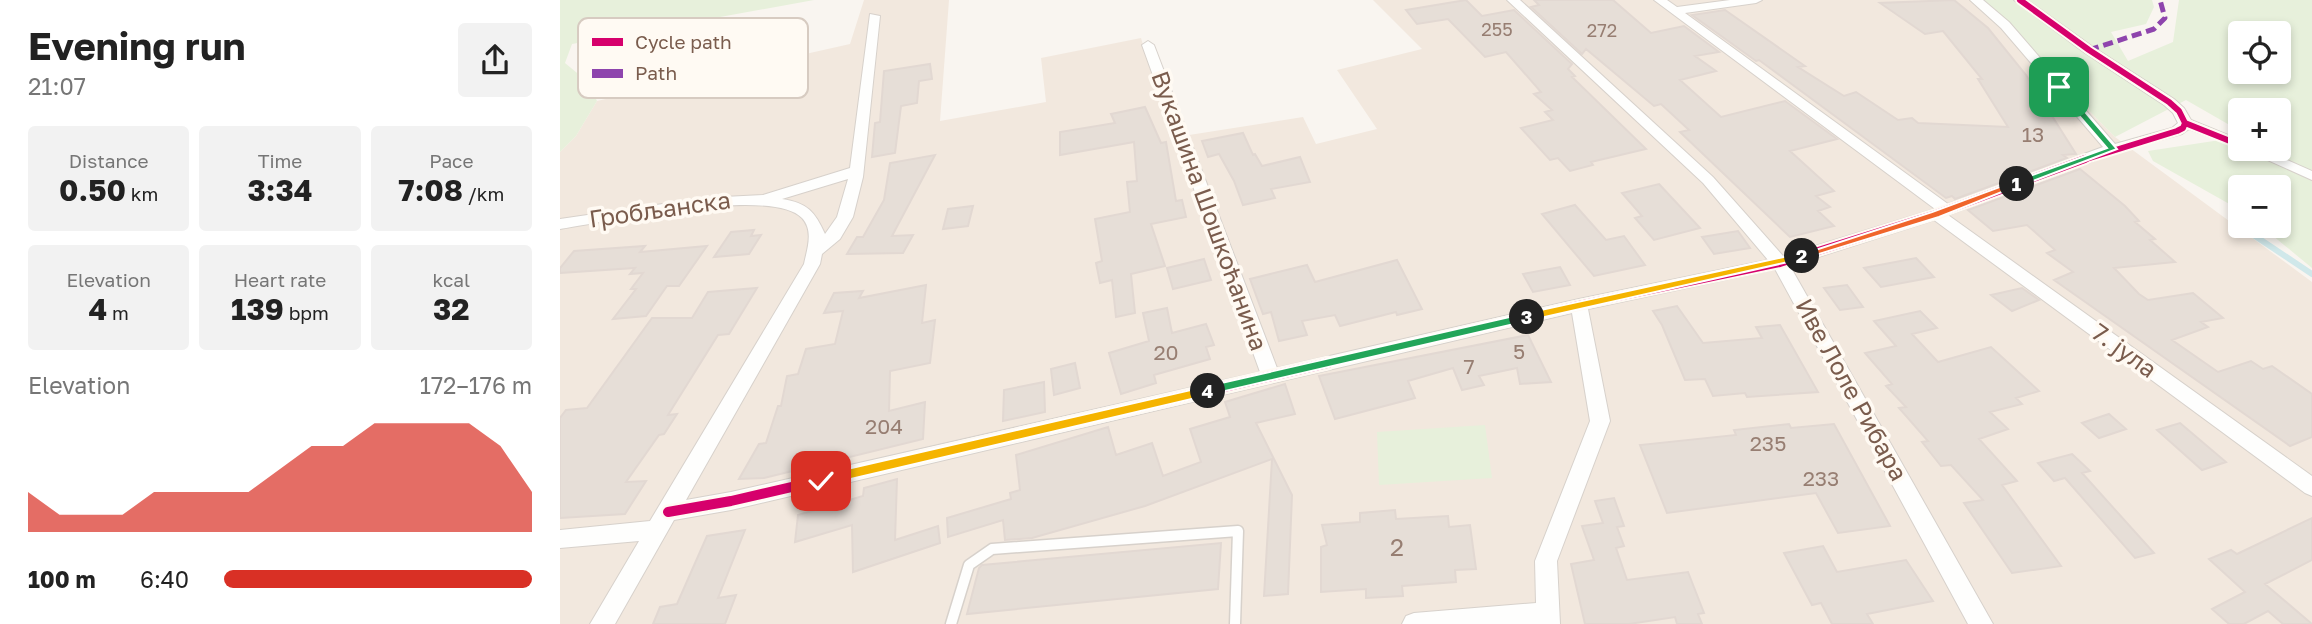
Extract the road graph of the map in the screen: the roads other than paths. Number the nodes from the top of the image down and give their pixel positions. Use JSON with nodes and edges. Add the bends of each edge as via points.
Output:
{"nodes":[{"id":1,"x":1513,"y":0,"type":"edge"},
{"id":2,"x":1660,"y":0,"type":"edge"},
{"id":3,"x":1756,"y":0,"type":"edge"},
{"id":4,"x":1976,"y":0,"type":"edge"},
{"id":5,"x":2020,"y":0,"type":"edge"},
{"id":6,"x":1674,"y":11,"type":"junction"},
{"id":7,"x":874,"y":16,"type":"dead end"},
{"id":8,"x":1148,"y":45,"type":"dead end"},
{"id":9,"x":2185,"y":123,"type":"junction"},
{"id":10,"x":2228,"y":140,"type":"edge"},
{"id":11,"x":2112,"y":149,"type":"junction"},
{"id":12,"x":2278,"y":161,"type":"edge"},
{"id":13,"x":856,"y":171,"type":"junction"},
{"id":14,"x":2312,"y":176,"type":"edge"},
{"id":15,"x":760,"y":198,"type":"junction"},
{"id":16,"x":1941,"y":212,"type":"junction"},
{"id":17,"x":560,"y":224,"type":"edge"},
{"id":18,"x":817,"y":250,"type":"junction"},
{"id":19,"x":1780,"y":263,"type":"junction"},
{"id":20,"x":1579,"y":305,"type":"junction"},
{"id":21,"x":1271,"y":376,"type":"junction"},
{"id":22,"x":2312,"y":487,"type":"edge"},
{"id":23,"x":663,"y":521,"type":"junction"},
{"id":24,"x":560,"y":539,"type":"edge"},
{"id":25,"x":1547,"y":619,"type":"edge"},
{"id":26,"x":601,"y":624,"type":"edge"},
{"id":27,"x":951,"y":624,"type":"edge"},
{"id":28,"x":1235,"y":624,"type":"edge"},
{"id":29,"x":1417,"y":624,"type":"edge"},
{"id":30,"x":1982,"y":624,"type":"edge"}],
"edges":[{"from":1,"to":19,"type":"street","name":"Иве Лоле Рибара","via":[[1708,180]]},
{"from":2,"to":6,"type":"street","name":"7. јула"},
{"from":3,"to":6,"type":"street"},
{"from":4,"to":11,"type":"street","via":[[2005,25]]},
{"from":5,"to":9,"type":"street","via":[[2169,102]]},
{"from":6,"to":16,"type":"street","name":"7. јула"},
{"from":7,"to":13,"type":"street"},
{"from":8,"to":21,"type":"street","name":"Вукашина Шошкоћанина"},
{"from":9,"to":10,"type":"street"},
{"from":9,"to":11,"type":"street","via":[[2177,131]]},
{"from":11,"to":16,"type":"street"},
{"from":12,"to":14,"type":"street"},
{"from":13,"to":15,"type":"street","via":[[795,192]]},
{"from":13,"to":18,"type":"street","via":[[845,217]]},
{"from":15,"to":17,"type":"street","name":"Гробљанска"},
{"from":15,"to":18,"type":"street","via":[[789,205],[807,216],[817,227]]},
{"from":16,"to":19,"type":"street"},
{"from":16,"to":22,"type":"street","name":"7. јула"},
{"from":18,"to":23,"type":"street"},
{"from":19,"to":20,"type":"street"},
{"from":19,"to":30,"type":"street","name":"Иве Лоле Рибара"},
{"from":20,"to":21,"type":"street"},
{"from":20,"to":25,"type":"street","via":[[1600,421],[1546,561]]},
{"from":21,"to":23,"type":"street"},
{"from":23,"to":24,"type":"street"},
{"from":23,"to":26,"type":"street"},
{"from":25,"to":29,"type":"street"},
{"from":27,"to":28,"type":"lane","via":[[969,565],[992,549],[1238,531]]}]}
